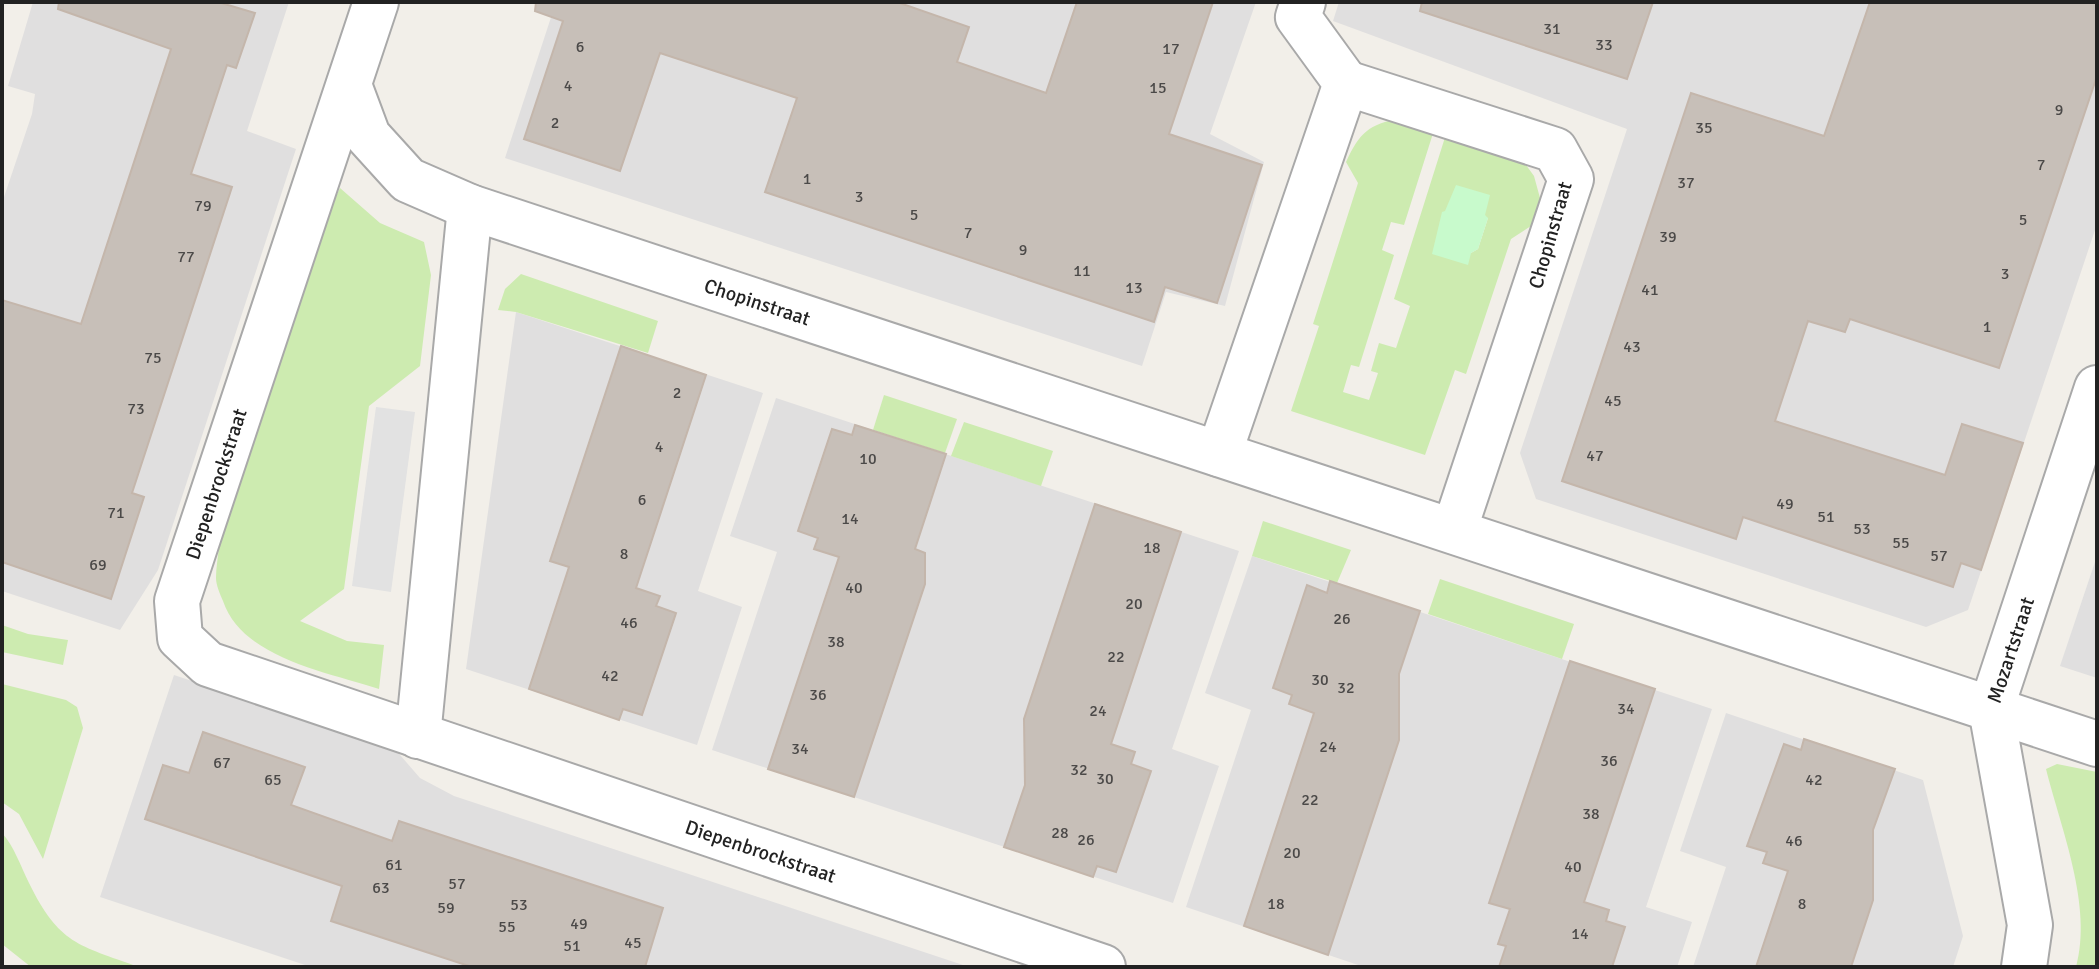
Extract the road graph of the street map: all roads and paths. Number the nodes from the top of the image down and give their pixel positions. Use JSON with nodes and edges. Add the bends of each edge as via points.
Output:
{"nodes":[{"id":1,"x":376,"y":2,"type":"edge"},
{"id":2,"x":1303,"y":2,"type":"edge"},
{"id":3,"x":1346,"y":83,"type":"junction"},
{"id":4,"x":349,"y":85,"type":"junction"},
{"id":5,"x":470,"y":207,"type":"junction"},
{"id":6,"x":2097,"y":388,"type":"edge"},
{"id":7,"x":1219,"y":454,"type":"junction"},
{"id":8,"x":1454,"y":531,"type":"junction"},
{"id":9,"x":1991,"y":709,"type":"junction"},
{"id":10,"x":418,"y":736,"type":"junction"},
{"id":11,"x":2097,"y":744,"type":"edge"},
{"id":12,"x":1103,"y":967,"type":"edge"},
{"id":13,"x":2024,"y":967,"type":"edge"}],
"edges":[{"from":1,"to":4,"type":"street","name":"Diepenbrockstraat"},
{"from":2,"to":3,"type":"street","via":[[1298,17]]},
{"from":3,"to":7,"type":"street"},
{"from":3,"to":8,"type":"street","name":"Chopinstraat","via":[[1555,150],[1571,179]]},
{"from":4,"to":5,"type":"street","name":"Chopinstraat","via":[[368,136],[408,180]]},
{"from":4,"to":10,"type":"street","name":"Diepenbrockstraat","via":[[177,601],[180,638],[208,664]]},
{"from":5,"to":7,"type":"street","name":"Chopinstraat"},
{"from":5,"to":10,"type":"street"},
{"from":6,"to":9,"type":"street","name":"Mozartstraat"},
{"from":7,"to":8,"type":"street","name":"Chopinstraat"},
{"from":8,"to":9,"type":"street","name":"Chopinstraat"},
{"from":9,"to":11,"type":"street","name":"Chopinstraat"},
{"from":9,"to":13,"type":"street","name":"Mozartstraat","via":[[2030,925]]},
{"from":10,"to":12,"type":"street","name":"Diepenbrockstraat"}]}
